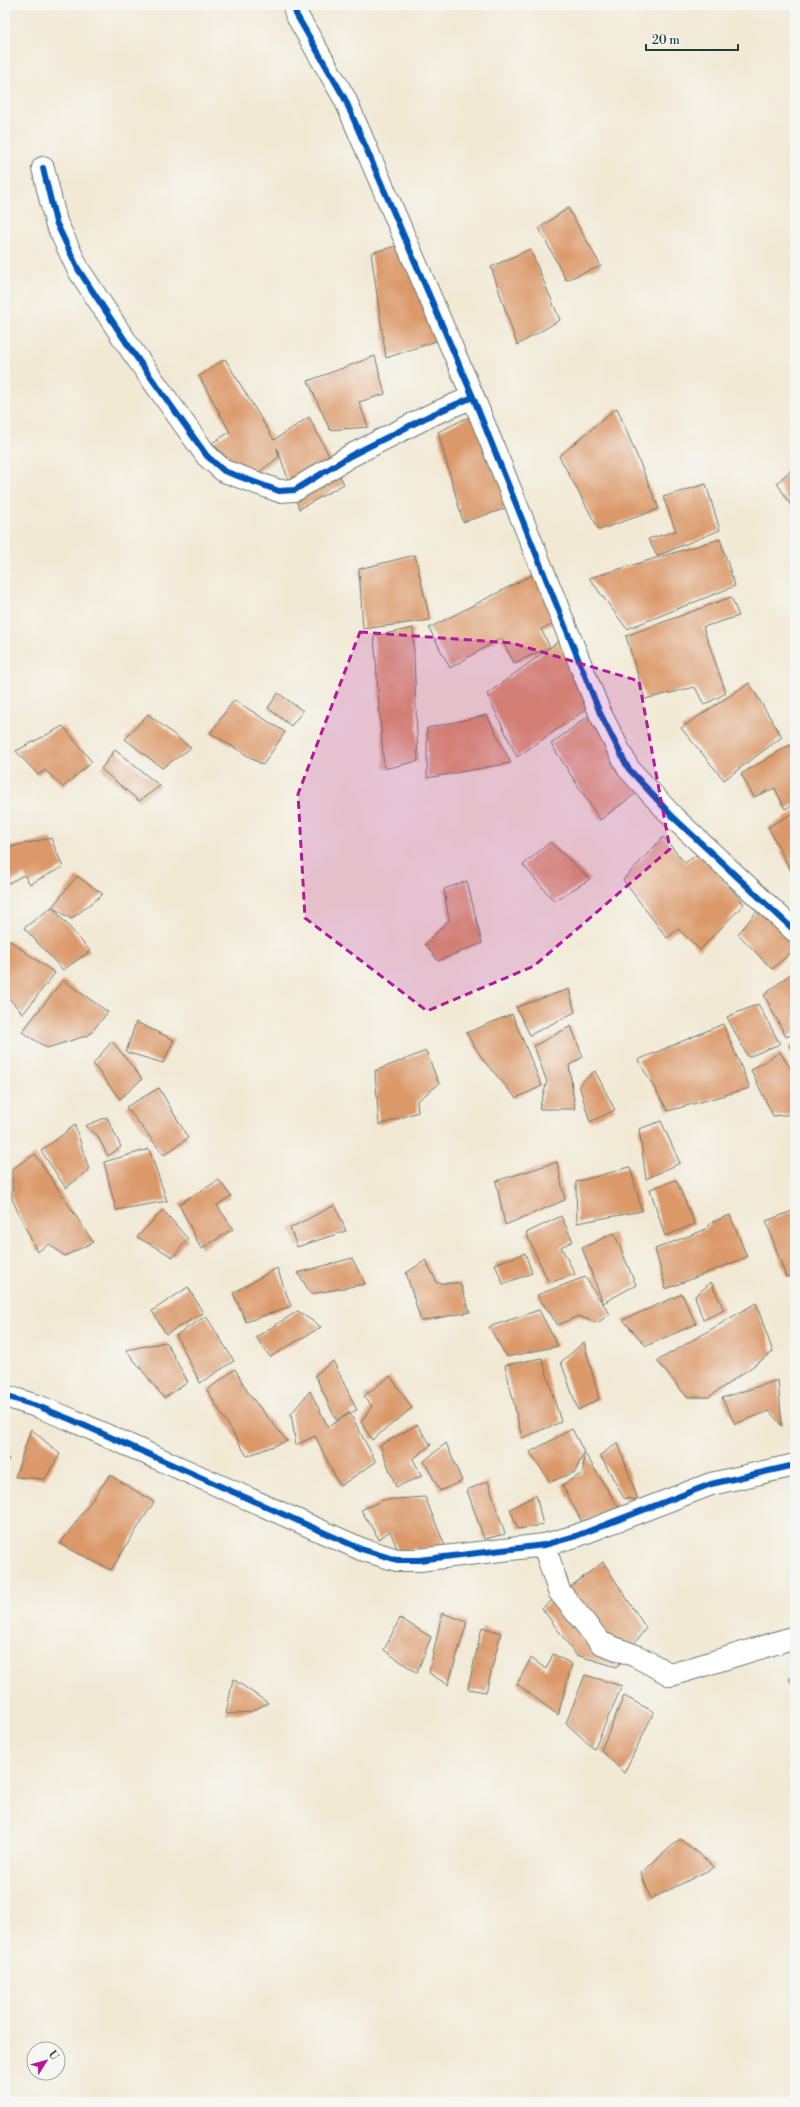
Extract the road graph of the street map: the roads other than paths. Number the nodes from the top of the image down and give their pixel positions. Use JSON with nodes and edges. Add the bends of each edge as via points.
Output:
{"nodes":[{"id":1,"x":294,"y":5,"type":"edge"},
{"id":2,"x":43,"y":168,"type":"dead end"},
{"id":3,"x":473,"y":397,"type":"junction"},
{"id":4,"x":795,"y":931,"type":"edge"},
{"id":5,"x":5,"y":1396,"type":"edge"},
{"id":6,"x":795,"y":1465,"type":"edge"},
{"id":7,"x":544,"y":1545,"type":"junction"},
{"id":8,"x":795,"y":1636,"type":"edge"}],
"edges":[{"from":1,"to":3,"type":"street","via":[[296,14],[345,99]]},
{"from":2,"to":3,"type":"street","via":[[56,222],[78,269],[132,352],[207,456],[224,471],[279,491],[295,490],[350,456]]},
{"from":3,"to":4,"type":"street","via":[[600,714],[628,768],[673,817]]},
{"from":5,"to":7,"type":"street","via":[[72,1420],[379,1556],[397,1560],[419,1560]]},
{"from":6,"to":7,"type":"street","via":[[711,1484],[576,1536]]},
{"from":7,"to":8,"type":"street","via":[[559,1591],[601,1643],[636,1656],[671,1675]]}]}
